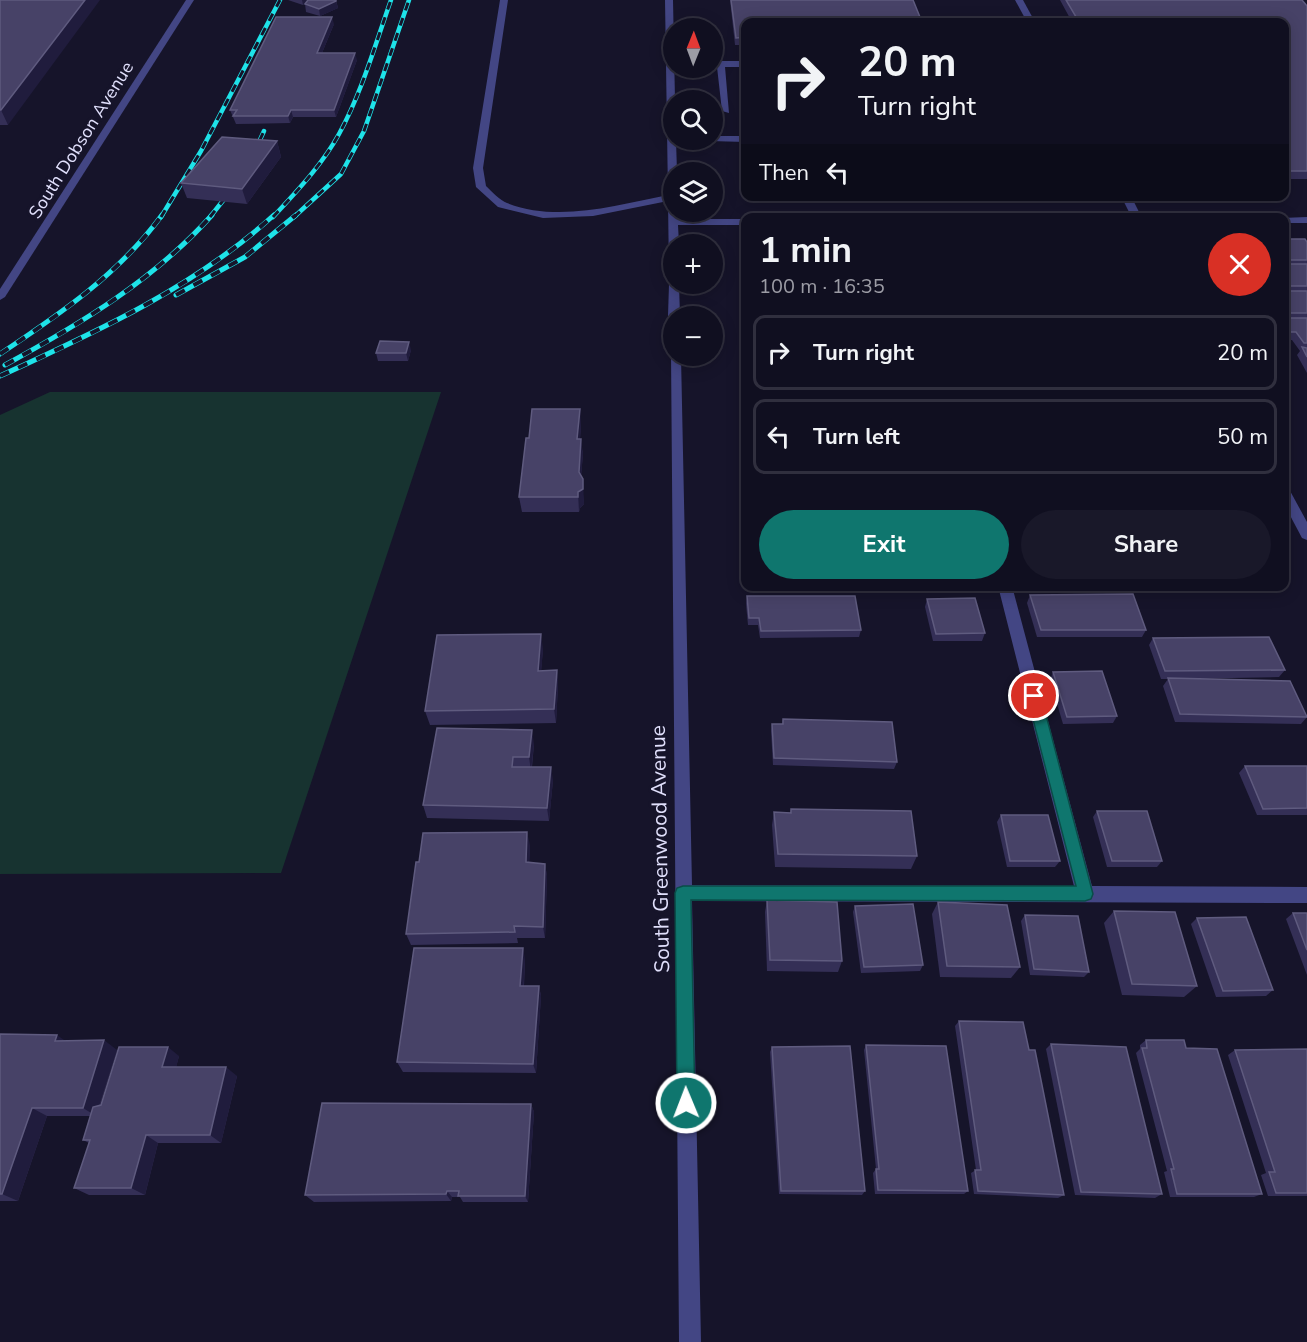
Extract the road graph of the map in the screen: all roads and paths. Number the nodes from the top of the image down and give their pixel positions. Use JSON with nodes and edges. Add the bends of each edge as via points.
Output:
{"nodes":[{"id":1,"x":190,"y":0,"type":"edge"},
{"id":2,"x":504,"y":0,"type":"edge"},
{"id":3,"x":669,"y":0,"type":"edge"},
{"id":4,"x":1019,"y":0,"type":"edge"},
{"id":5,"x":670,"y":18,"type":"edge"},
{"id":6,"x":1029,"y":18,"type":"edge"},
{"id":7,"x":723,"y":64,"type":"edge"},
{"id":8,"x":741,"y":64,"type":"edge"},
{"id":9,"x":720,"y":78,"type":"edge"},
{"id":10,"x":726,"y":111,"type":"dead end"},
{"id":11,"x":723,"y":139,"type":"edge"},
{"id":12,"x":741,"y":139,"type":"edge"},
{"id":13,"x":663,"y":199,"type":"edge"},
{"id":14,"x":1289,"y":220,"type":"edge"},
{"id":15,"x":1307,"y":220,"type":"edge"},
{"id":16,"x":673,"y":222,"type":"edge"},
{"id":17,"x":723,"y":222,"type":"edge"},
{"id":18,"x":741,"y":222,"type":"edge"},
{"id":19,"x":673,"y":234,"type":"edge"},
{"id":20,"x":0,"y":297,"type":"edge"},
{"id":21,"x":675,"y":366,"type":"edge"},
{"id":22,"x":1289,"y":501,"type":"edge"},
{"id":23,"x":1307,"y":535,"type":"edge"},
{"id":24,"x":1006,"y":591,"type":"edge"},
{"id":25,"x":683,"y":893,"type":"junction"},
{"id":26,"x":1085,"y":894,"type":"junction"},
{"id":27,"x":1307,"y":895,"type":"edge"},
{"id":28,"x":690,"y":1342,"type":"edge"}],
"edges":[{"from":1,"to":20,"type":"street","name":"South Dobson Avenue"},
{"from":2,"to":13,"type":"street","via":[[478,168],[482,187],[502,205],[543,215],[592,213]]},
{"from":3,"to":5,"type":"street"},
{"from":4,"to":6,"type":"street"},
{"from":7,"to":8,"type":"street"},
{"from":9,"to":10,"type":"street"},
{"from":11,"to":12,"type":"street"},
{"from":14,"to":15,"type":"street"},
{"from":16,"to":19,"type":"street"},
{"from":17,"to":18,"type":"street"},
{"from":21,"to":25,"type":"street","name":"South Greenwood Avenue"},
{"from":22,"to":23,"type":"street"},
{"from":24,"to":26,"type":"street"},
{"from":25,"to":26,"type":"street"},
{"from":25,"to":28,"type":"street","name":"South Greenwood Avenue"},
{"from":26,"to":27,"type":"street"}]}
